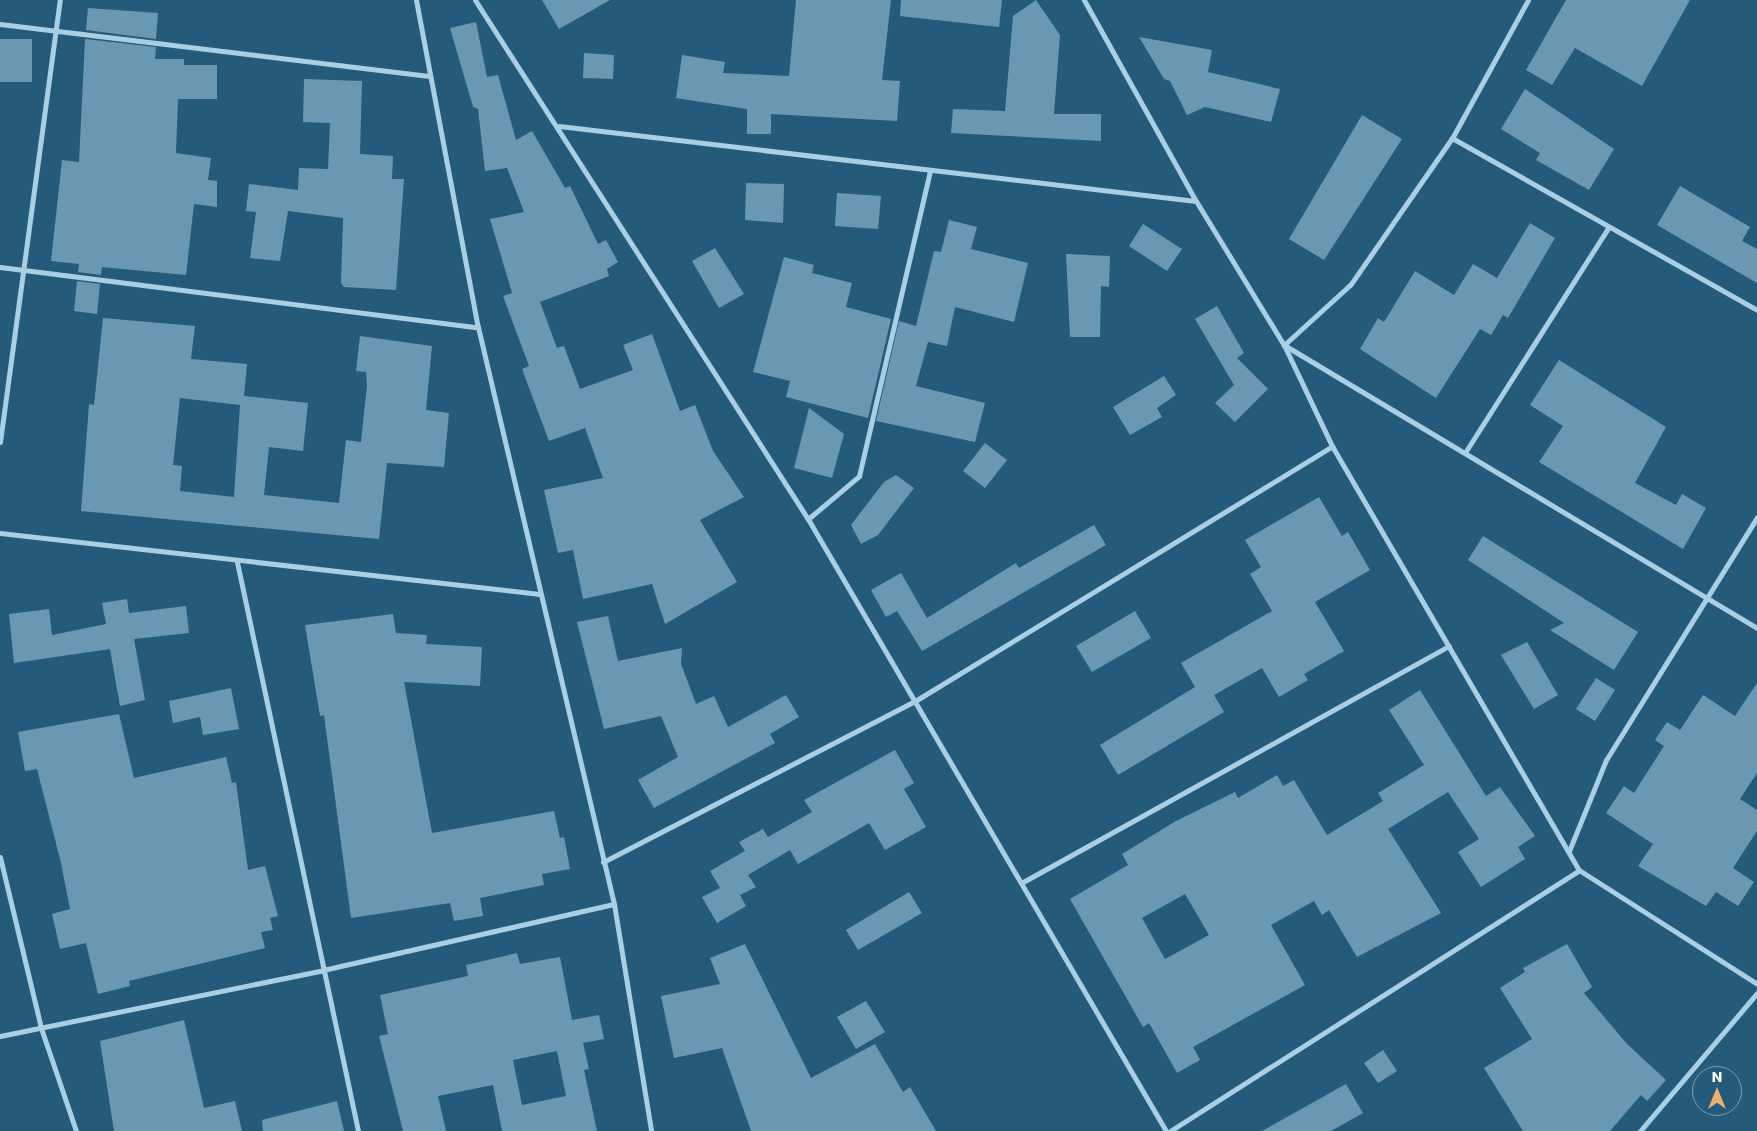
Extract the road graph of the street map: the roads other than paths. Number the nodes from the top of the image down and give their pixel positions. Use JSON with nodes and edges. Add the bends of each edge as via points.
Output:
{"nodes":[{"id":1,"x":60,"y":0,"type":"edge"},
{"id":2,"x":416,"y":0,"type":"edge"},
{"id":3,"x":475,"y":0,"type":"edge"},
{"id":4,"x":1084,"y":0,"type":"edge"},
{"id":5,"x":1528,"y":0,"type":"edge"},
{"id":6,"x":0,"y":24,"type":"edge"},
{"id":7,"x":56,"y":31,"type":"junction"},
{"id":8,"x":427,"y":76,"type":"junction"},
{"id":9,"x":559,"y":126,"type":"junction"},
{"id":10,"x":1452,"y":138,"type":"junction"},
{"id":11,"x":930,"y":170,"type":"junction"},
{"id":12,"x":1196,"y":201,"type":"junction"},
{"id":13,"x":1608,"y":228,"type":"junction"},
{"id":14,"x":0,"y":267,"type":"edge"},
{"id":15,"x":24,"y":271,"type":"junction"},
{"id":16,"x":1757,"y":310,"type":"edge"},
{"id":17,"x":478,"y":327,"type":"junction"},
{"id":18,"x":1284,"y":345,"type":"junction"},
{"id":19,"x":0,"y":442,"type":"edge"},
{"id":20,"x":1332,"y":446,"type":"junction"},
{"id":21,"x":1466,"y":451,"type":"junction"},
{"id":22,"x":1757,"y":518,"type":"edge"},
{"id":23,"x":808,"y":519,"type":"junction"},
{"id":24,"x":0,"y":533,"type":"edge"},
{"id":25,"x":237,"y":562,"type":"junction"},
{"id":26,"x":540,"y":594,"type":"junction"},
{"id":27,"x":1706,"y":596,"type":"junction"},
{"id":28,"x":1757,"y":628,"type":"edge"},
{"id":29,"x":1449,"y":646,"type":"junction"},
{"id":30,"x":915,"y":701,"type":"junction"},
{"id":31,"x":1569,"y":851,"type":"junction"},
{"id":32,"x":0,"y":857,"type":"edge"},
{"id":33,"x":603,"y":862,"type":"junction"},
{"id":34,"x":1579,"y":870,"type":"junction"},
{"id":35,"x":1023,"y":882,"type":"junction"},
{"id":36,"x":614,"y":904,"type":"junction"},
{"id":37,"x":323,"y":970,"type":"junction"},
{"id":38,"x":1757,"y":984,"type":"edge"},
{"id":39,"x":1757,"y":993,"type":"edge"},
{"id":40,"x":41,"y":1028,"type":"junction"},
{"id":41,"x":0,"y":1036,"type":"edge"},
{"id":42,"x":76,"y":1131,"type":"edge"},
{"id":43,"x":358,"y":1131,"type":"edge"},
{"id":44,"x":650,"y":1131,"type":"edge"},
{"id":45,"x":1166,"y":1131,"type":"edge"},
{"id":46,"x":1170,"y":1131,"type":"edge"},
{"id":47,"x":1640,"y":1131,"type":"edge"}],
"edges":[{"from":1,"to":7,"type":"street"},
{"from":2,"to":8,"type":"street"},
{"from":3,"to":9,"type":"street"},
{"from":4,"to":12,"type":"street"},
{"from":5,"to":10,"type":"street"},
{"from":6,"to":7,"type":"street"},
{"from":7,"to":8,"type":"street"},
{"from":7,"to":15,"type":"street"},
{"from":8,"to":17,"type":"street"},
{"from":9,"to":11,"type":"street"},
{"from":9,"to":23,"type":"street"},
{"from":10,"to":13,"type":"street"},
{"from":10,"to":18,"type":"street","via":[[1352,284]]},
{"from":11,"to":12,"type":"street"},
{"from":11,"to":23,"type":"street","via":[[859,476]]},
{"from":12,"to":18,"type":"street"},
{"from":13,"to":16,"type":"street"},
{"from":13,"to":21,"type":"street"},
{"from":14,"to":15,"type":"street"},
{"from":15,"to":17,"type":"street"},
{"from":15,"to":19,"type":"street"},
{"from":17,"to":26,"type":"street"},
{"from":18,"to":20,"type":"street"},
{"from":18,"to":21,"type":"street"},
{"from":20,"to":29,"type":"street"},
{"from":20,"to":30,"type":"street"},
{"from":21,"to":27,"type":"street"},
{"from":22,"to":27,"type":"street"},
{"from":23,"to":30,"type":"street"},
{"from":24,"to":25,"type":"street"},
{"from":25,"to":26,"type":"street"},
{"from":25,"to":37,"type":"street"},
{"from":26,"to":33,"type":"street"},
{"from":27,"to":28,"type":"street"},
{"from":27,"to":31,"type":"street","via":[[1606,760]]},
{"from":29,"to":31,"type":"street"},
{"from":29,"to":35,"type":"street"},
{"from":30,"to":33,"type":"street"},
{"from":30,"to":35,"type":"street"},
{"from":31,"to":34,"type":"street"},
{"from":32,"to":40,"type":"street"},
{"from":33,"to":36,"type":"street"},
{"from":34,"to":38,"type":"street"},
{"from":34,"to":46,"type":"street"},
{"from":35,"to":45,"type":"street"},
{"from":36,"to":37,"type":"street"},
{"from":36,"to":44,"type":"street"},
{"from":37,"to":40,"type":"street"},
{"from":37,"to":43,"type":"street"},
{"from":39,"to":47,"type":"street"},
{"from":40,"to":41,"type":"street"},
{"from":40,"to":42,"type":"street"}]}
